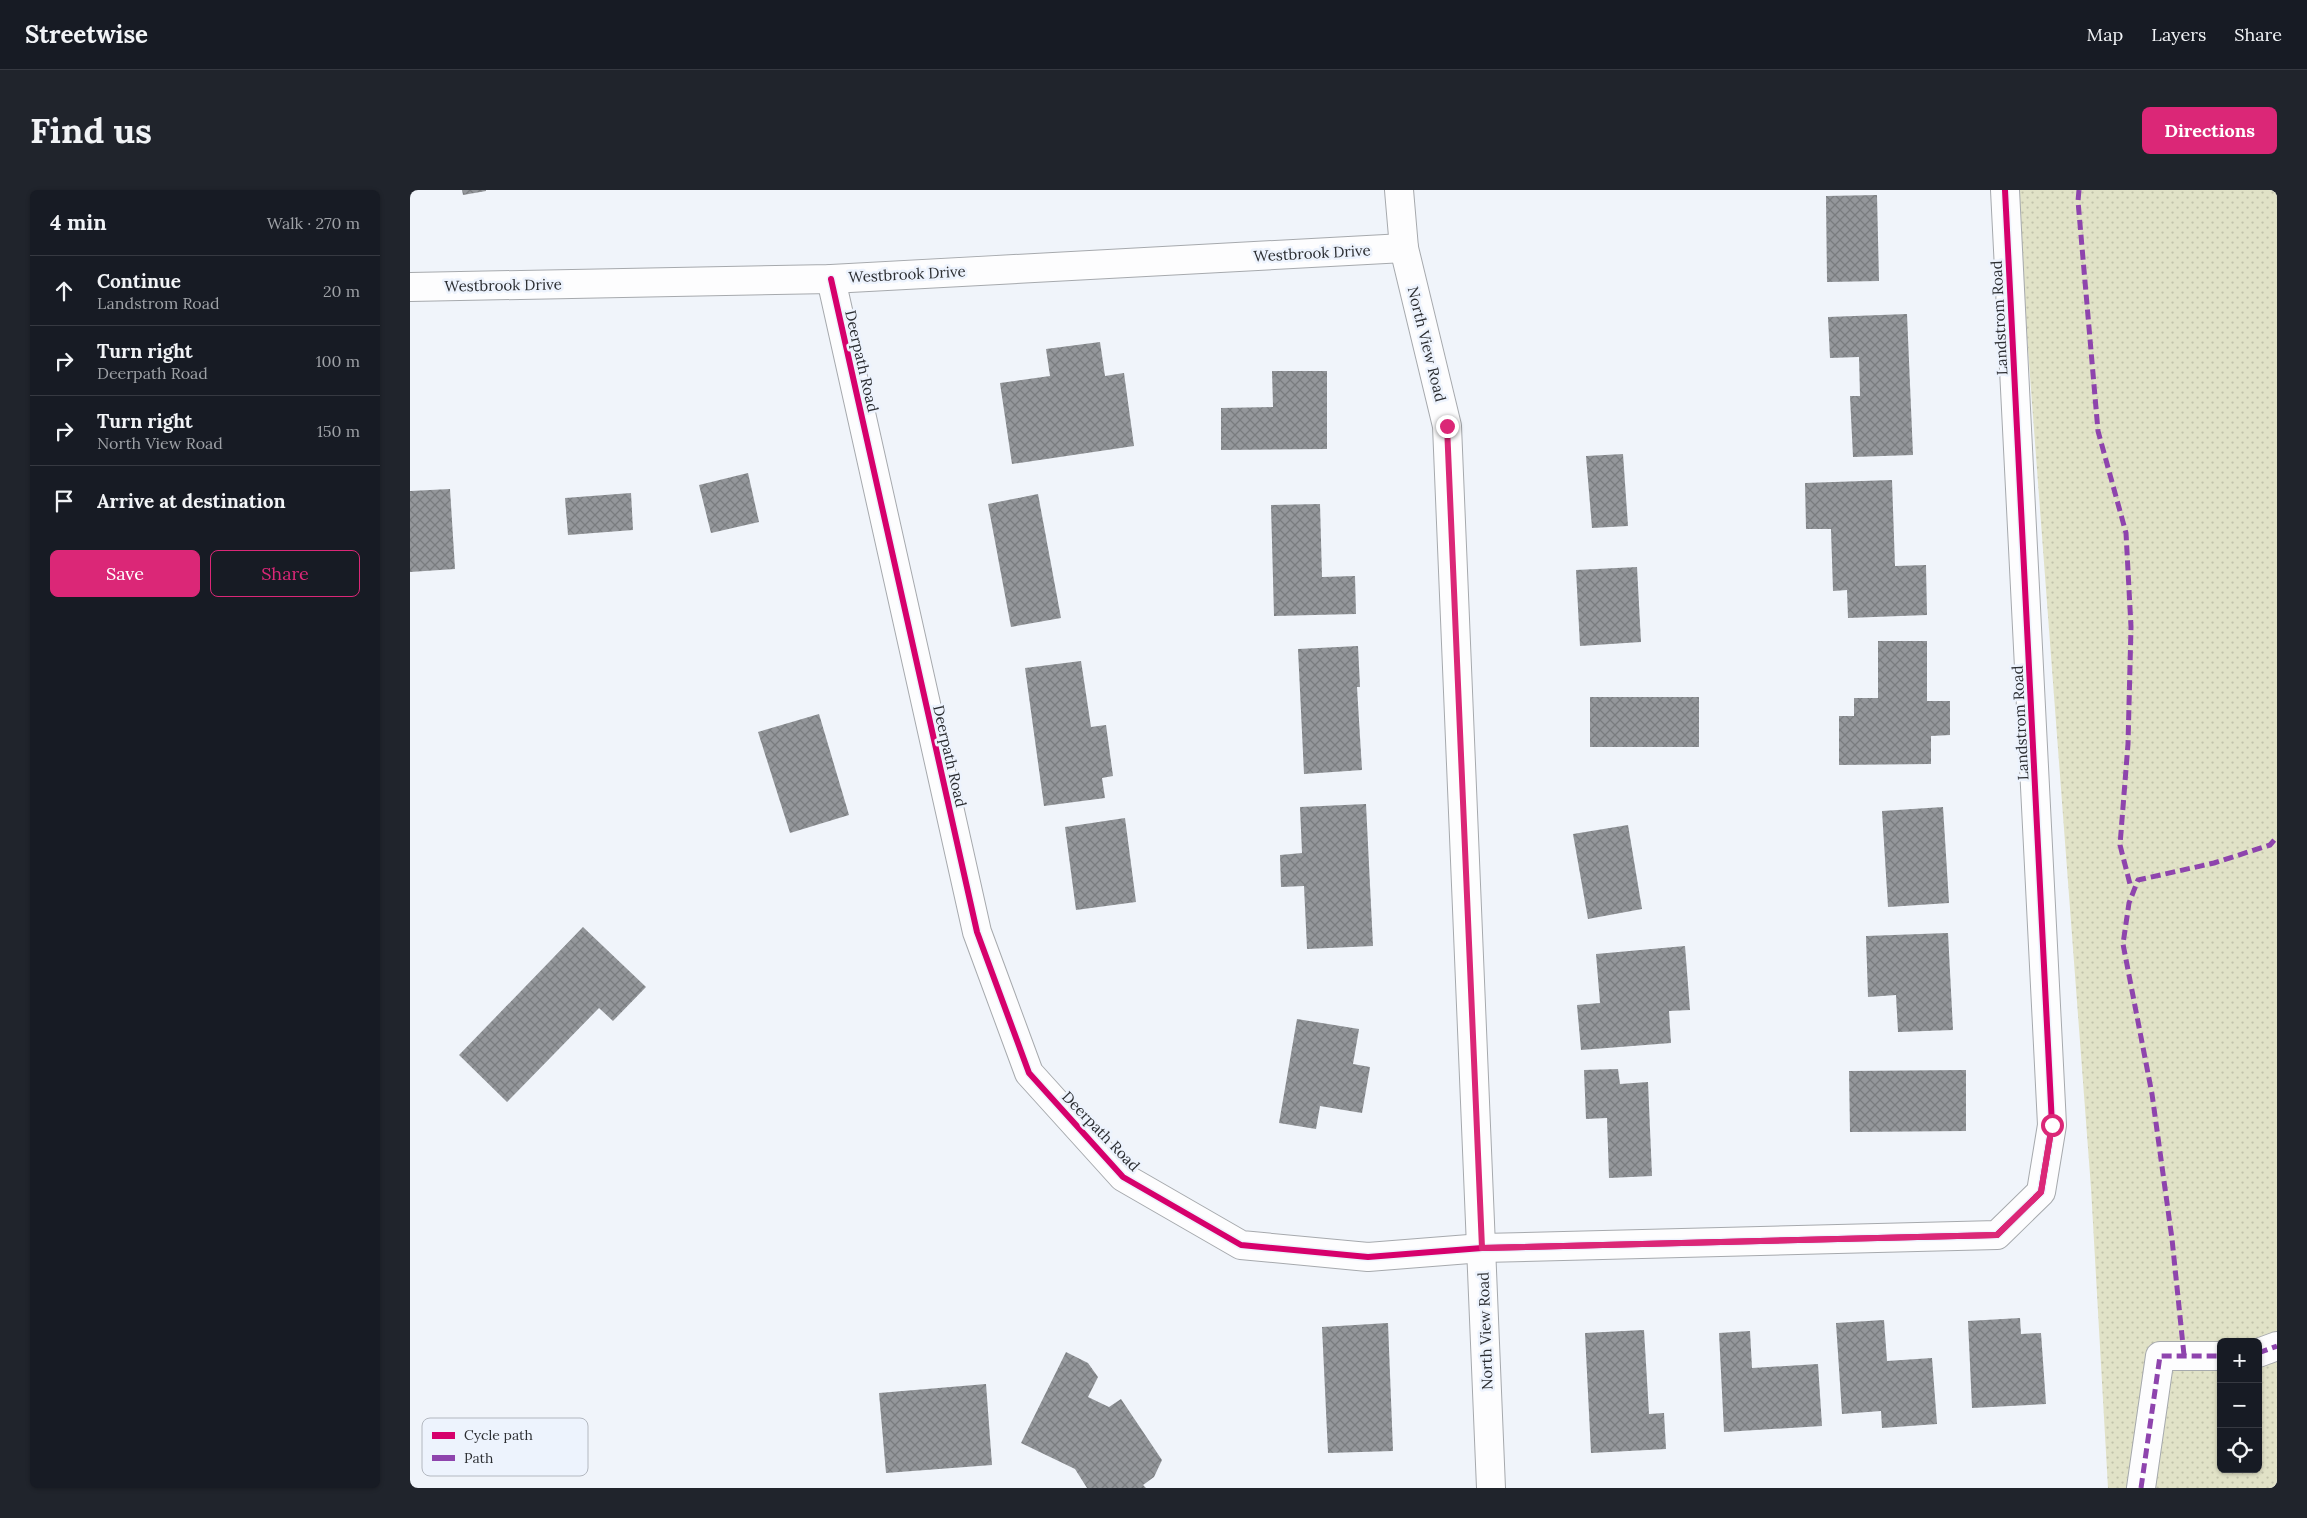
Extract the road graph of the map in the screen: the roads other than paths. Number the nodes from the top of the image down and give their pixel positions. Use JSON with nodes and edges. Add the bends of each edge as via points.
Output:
{"nodes":[{"id":1,"x":1399,"y":190,"type":"edge"},
{"id":2,"x":2005,"y":190,"type":"edge"},
{"id":3,"x":1404,"y":248,"type":"junction"},
{"id":4,"x":830,"y":278,"type":"junction"},
{"id":5,"x":410,"y":287,"type":"edge"},
{"id":6,"x":1997,"y":1235,"type":"joint"},
{"id":7,"x":1482,"y":1248,"type":"junction"},
{"id":8,"x":2277,"y":1346,"type":"edge"},
{"id":9,"x":2262,"y":1352,"type":"edge"},
{"id":10,"x":2217,"y":1356,"type":"edge"},
{"id":11,"x":1491,"y":1488,"type":"edge"},
{"id":12,"x":2141,"y":1488,"type":"edge"}],
"edges":[{"from":1,"to":3,"type":"street","name":"North View Road"},
{"from":2,"to":6,"type":"street","name":"Landstrom Road","via":[[2052,1125],[2041,1192]]},
{"from":3,"to":4,"type":"street","name":"Westbrook Drive"},
{"from":3,"to":7,"type":"street","name":"North View Road","via":[[1447,426]]},
{"from":4,"to":5,"type":"street","name":"Westbrook Drive"},
{"from":4,"to":7,"type":"street","name":"Deerpath Road","via":[[977,932],[1029,1073],[1123,1177],[1241,1245],[1368,1257]]},
{"from":6,"to":7,"type":"street","name":"Deerpath Road"},
{"from":7,"to":11,"type":"street","name":"North View Road"},
{"from":8,"to":9,"type":"street"},
{"from":10,"to":12,"type":"street","via":[[2160,1356]]}]}
